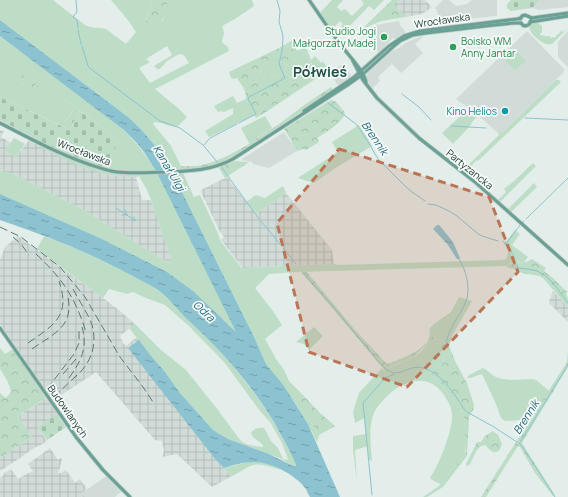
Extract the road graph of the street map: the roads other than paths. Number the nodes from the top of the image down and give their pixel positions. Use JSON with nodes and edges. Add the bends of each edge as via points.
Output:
{"nodes":[{"id":1,"x":309,"y":0,"type":"edge"},
{"id":2,"x":568,"y":14,"type":"edge"},
{"id":3,"x":529,"y":17,"type":"junction"},
{"id":4,"x":521,"y":18,"type":"junction"},
{"id":5,"x":530,"y":22,"type":"junction"},
{"id":6,"x":521,"y":23,"type":"junction"},
{"id":7,"x":353,"y":61,"type":"junction"},
{"id":8,"x":357,"y":65,"type":"junction"},
{"id":9,"x":366,"y":68,"type":"junction"},
{"id":10,"x":361,"y":74,"type":"junction"},
{"id":11,"x":357,"y":79,"type":"junction"},
{"id":12,"x":366,"y":82,"type":"junction"},
{"id":13,"x":298,"y":116,"type":"junction"},
{"id":14,"x":0,"y":123,"type":"edge"},
{"id":15,"x":568,"y":265,"type":"edge"},
{"id":16,"x":0,"y":328,"type":"edge"},
{"id":17,"x":130,"y":497,"type":"edge"}],
"edges":[{"from":1,"to":7,"type":"main road"},
{"from":2,"to":3,"type":"main road"},
{"from":2,"to":5,"type":"main road"},
{"from":3,"to":4,"type":"main road"},
{"from":3,"to":5,"type":"main road"},
{"from":4,"to":6,"type":"main road"},
{"from":4,"to":9,"type":"main road","name":"Wrocławska","via":[[415,32],[396,40]]},
{"from":5,"to":6,"type":"main road","via":[[525,26]]},
{"from":6,"to":10,"type":"main road","name":"Wrocławska","via":[[413,35],[394,46]]},
{"from":7,"to":8,"type":"main road"},
{"from":7,"to":10,"type":"main road"},
{"from":8,"to":9,"type":"main road"},
{"from":8,"to":10,"type":"main road"},
{"from":9,"to":10,"type":"main road","name":"Wrocławska"},
{"from":10,"to":11,"type":"main road","name":"Wrocławska"},
{"from":10,"to":12,"type":"main road","name":"Partyzancka"},
{"from":10,"to":13,"type":"main road","name":"Wrocławska"},
{"from":11,"to":12,"type":"main road"},
{"from":11,"to":13,"type":"main road","name":"Wrocławska"},
{"from":12,"to":15,"type":"main road","name":"Partyzancka","via":[[380,101],[422,142],[475,182]]},
{"from":13,"to":14,"type":"main road","name":"Wrocławska","via":[[226,163],[204,170],[181,172],[137,173],[107,170],[78,160]]},
{"from":16,"to":17,"type":"main road","name":"Budowlanych","via":[[76,437],[103,470]]}]}
